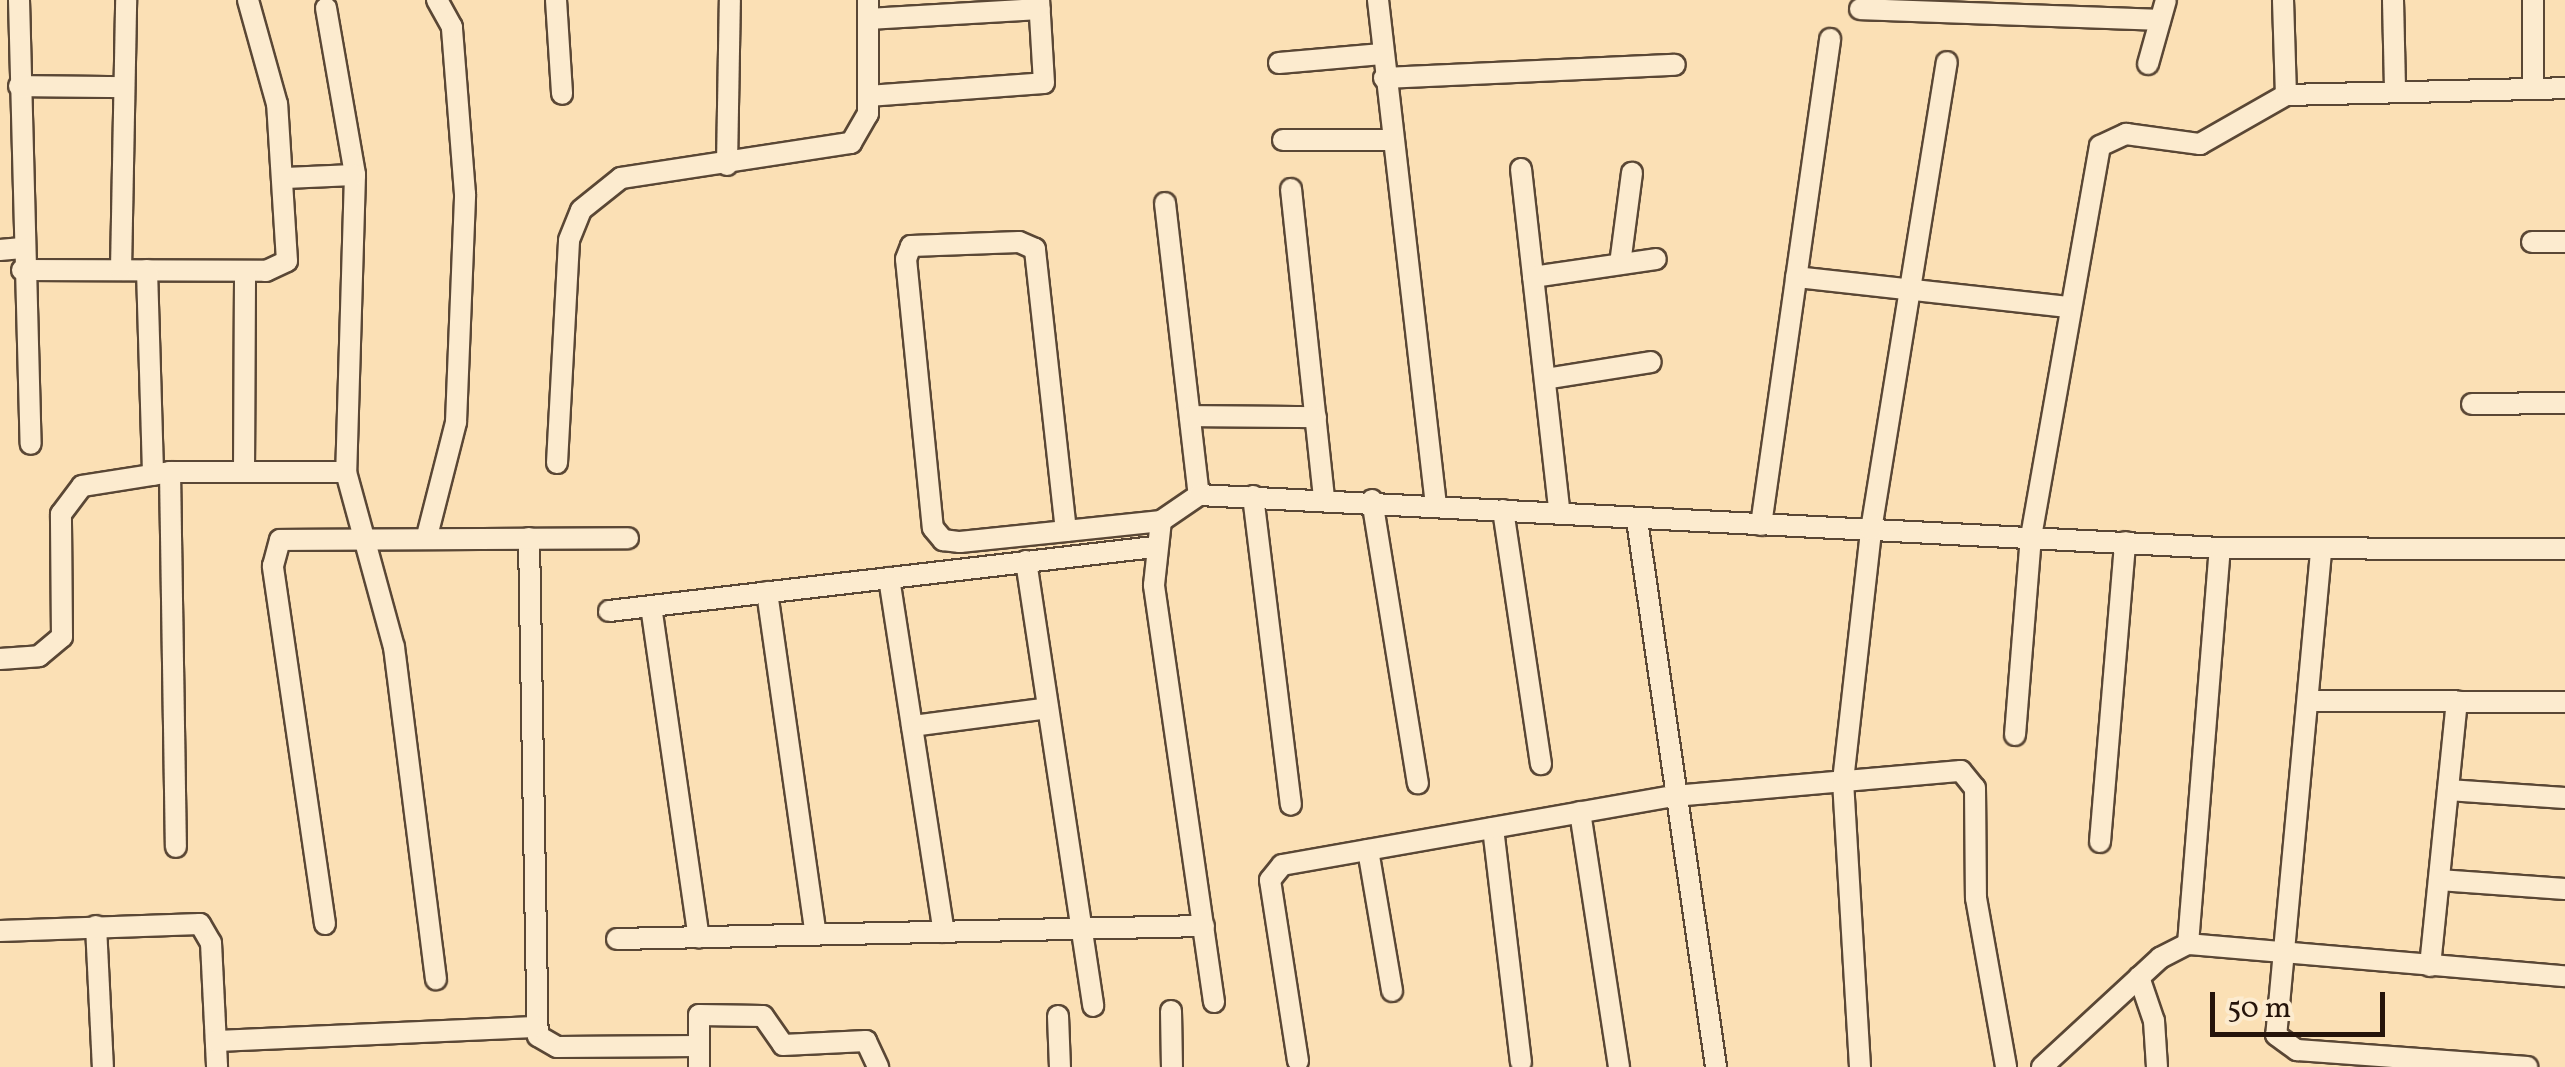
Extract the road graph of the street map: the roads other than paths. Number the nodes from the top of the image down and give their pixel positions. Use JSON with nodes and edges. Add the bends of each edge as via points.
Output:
{"nodes":[{"id":1,"x":18,"y":0,"type":"edge"},
{"id":2,"x":126,"y":0,"type":"edge"},
{"id":3,"x":248,"y":0,"type":"edge"},
{"id":4,"x":556,"y":0,"type":"edge"},
{"id":5,"x":730,"y":0,"type":"edge"},
{"id":6,"x":1378,"y":0,"type":"edge"},
{"id":7,"x":2283,"y":0,"type":"edge"},
{"id":8,"x":2393,"y":0,"type":"edge"},
{"id":9,"x":2533,"y":0,"type":"edge"},
{"id":10,"x":441,"y":1,"type":"edge"},
{"id":11,"x":1040,"y":4,"type":"edge"},
{"id":12,"x":326,"y":8,"type":"dead end"},
{"id":13,"x":868,"y":9,"type":"edge"},
{"id":14,"x":1860,"y":9,"type":"dead end"},
{"id":15,"x":2163,"y":10,"type":"edge"},
{"id":16,"x":1830,"y":39,"type":"dead end"},
{"id":17,"x":1382,"y":54,"type":"junction"},
{"id":18,"x":1947,"y":62,"type":"dead end"},
{"id":19,"x":1279,"y":63,"type":"dead end"},
{"id":20,"x":2148,"y":64,"type":"dead end"},
{"id":21,"x":1676,"y":65,"type":"dead end"},
{"id":22,"x":1384,"y":78,"type":"junction"},
{"id":23,"x":18,"y":86,"type":"junction"},
{"id":24,"x":123,"y":87,"type":"junction"},
{"id":25,"x":2533,"y":88,"type":"junction"},
{"id":26,"x":2565,"y":88,"type":"edge"},
{"id":27,"x":2395,"y":90,"type":"junction"},
{"id":28,"x":562,"y":94,"type":"dead end"},
{"id":29,"x":2286,"y":95,"type":"junction"},
{"id":30,"x":868,"y":96,"type":"junction"},
{"id":31,"x":1283,"y":140,"type":"dead end"},
{"id":32,"x":1388,"y":140,"type":"junction"},
{"id":33,"x":727,"y":165,"type":"junction"},
{"id":34,"x":1521,"y":169,"type":"dead end"},
{"id":35,"x":1632,"y":174,"type":"dead end"},
{"id":36,"x":355,"y":175,"type":"junction"},
{"id":37,"x":284,"y":178,"type":"junction"},
{"id":38,"x":1291,"y":190,"type":"dead end"},
{"id":39,"x":1165,"y":203,"type":"dead end"},
{"id":40,"x":2532,"y":242,"type":"dead end"},
{"id":41,"x":2565,"y":242,"type":"edge"},
{"id":42,"x":0,"y":250,"type":"edge"},
{"id":43,"x":22,"y":259,"type":"junction"},
{"id":44,"x":1656,"y":260,"type":"dead end"},
{"id":45,"x":1620,"y":264,"type":"junction"},
{"id":46,"x":121,"y":270,"type":"junction"},
{"id":47,"x":146,"y":270,"type":"junction"},
{"id":48,"x":245,"y":270,"type":"junction"},
{"id":49,"x":1533,"y":277,"type":"junction"},
{"id":50,"x":1796,"y":277,"type":"junction"},
{"id":51,"x":1907,"y":291,"type":"junction"},
{"id":52,"x":2069,"y":307,"type":"junction"},
{"id":53,"x":1650,"y":362,"type":"dead end"},
{"id":54,"x":1545,"y":379,"type":"junction"},
{"id":55,"x":2565,"y":403,"type":"edge"},
{"id":56,"x":2472,"y":404,"type":"dead end"},
{"id":57,"x":1190,"y":416,"type":"junction"},
{"id":58,"x":1316,"y":416,"type":"junction"},
{"id":59,"x":31,"y":444,"type":"dead end"},
{"id":60,"x":557,"y":463,"type":"dead end"},
{"id":61,"x":244,"y":472,"type":"junction"},
{"id":62,"x":346,"y":472,"type":"junction"},
{"id":63,"x":162,"y":474,"type":"junction"},
{"id":64,"x":1199,"y":495,"type":"junction"},
{"id":65,"x":1253,"y":496,"type":"junction"},
{"id":66,"x":1324,"y":497,"type":"junction"},
{"id":67,"x":1372,"y":500,"type":"junction"},
{"id":68,"x":1436,"y":505,"type":"junction"},
{"id":69,"x":1504,"y":510,"type":"junction"},
{"id":70,"x":1560,"y":514,"type":"junction"},
{"id":71,"x":1637,"y":520,"type":"junction"},
{"id":72,"x":1161,"y":521,"type":"junction"},
{"id":73,"x":1761,"y":525,"type":"junction"},
{"id":74,"x":1871,"y":530,"type":"junction"},
{"id":75,"x":1066,"y":531,"type":"junction"},
{"id":76,"x":362,"y":534,"type":"junction"},
{"id":77,"x":427,"y":536,"type":"junction"},
{"id":78,"x":2030,"y":537,"type":"junction"},
{"id":79,"x":529,"y":538,"type":"junction"},
{"id":80,"x":628,"y":538,"type":"dead end"},
{"id":81,"x":2124,"y":542,"type":"junction"},
{"id":82,"x":1154,"y":547,"type":"junction"},
{"id":83,"x":2220,"y":548,"type":"junction"},
{"id":84,"x":2565,"y":548,"type":"edge"},
{"id":85,"x":2321,"y":552,"type":"junction"},
{"id":86,"x":1026,"y":561,"type":"junction"},
{"id":87,"x":889,"y":578,"type":"junction"},
{"id":88,"x":767,"y":592,"type":"junction"},
{"id":89,"x":651,"y":606,"type":"junction"},
{"id":90,"x":609,"y":610,"type":"dead end"},
{"id":91,"x":0,"y":659,"type":"edge"},
{"id":92,"x":2310,"y":701,"type":"junction"},
{"id":93,"x":2457,"y":701,"type":"junction"},
{"id":94,"x":2565,"y":702,"type":"edge"},
{"id":95,"x":1048,"y":708,"type":"junction"},
{"id":96,"x":912,"y":726,"type":"junction"},
{"id":97,"x":2015,"y":735,"type":"dead end"},
{"id":98,"x":1542,"y":764,"type":"dead end"},
{"id":99,"x":1843,"y":781,"type":"junction"},
{"id":100,"x":1418,"y":784,"type":"dead end"},
{"id":101,"x":2448,"y":790,"type":"junction"},
{"id":102,"x":1674,"y":796,"type":"junction"},
{"id":103,"x":2565,"y":798,"type":"edge"},
{"id":104,"x":1291,"y":805,"type":"dead end"},
{"id":105,"x":1580,"y":812,"type":"junction"},
{"id":106,"x":1493,"y":828,"type":"junction"},
{"id":107,"x":2100,"y":842,"type":"dead end"},
{"id":108,"x":176,"y":847,"type":"dead end"},
{"id":109,"x":1368,"y":850,"type":"junction"},
{"id":110,"x":2438,"y":880,"type":"junction"},
{"id":111,"x":2565,"y":888,"type":"edge"},
{"id":112,"x":325,"y":924,"type":"dead end"},
{"id":113,"x":96,"y":926,"type":"junction"},
{"id":114,"x":1204,"y":926,"type":"junction"},
{"id":115,"x":1080,"y":929,"type":"junction"},
{"id":116,"x":0,"y":930,"type":"edge"},
{"id":117,"x":944,"y":932,"type":"junction"},
{"id":118,"x":816,"y":935,"type":"junction"},
{"id":119,"x":699,"y":938,"type":"junction"},
{"id":120,"x":616,"y":940,"type":"dead end"},
{"id":121,"x":2188,"y":944,"type":"junction"},
{"id":122,"x":2286,"y":955,"type":"junction"},
{"id":123,"x":2430,"y":966,"type":"junction"},
{"id":124,"x":2565,"y":976,"type":"edge"},
{"id":125,"x":2139,"y":977,"type":"junction"},
{"id":126,"x":436,"y":979,"type":"dead end"},
{"id":127,"x":1392,"y":991,"type":"dead end"},
{"id":128,"x":1214,"y":1002,"type":"dead end"},
{"id":129,"x":1093,"y":1006,"type":"dead end"},
{"id":130,"x":1171,"y":1011,"type":"dead end"},
{"id":131,"x":1058,"y":1016,"type":"dead end"},
{"id":132,"x":536,"y":1027,"type":"junction"},
{"id":133,"x":216,"y":1040,"type":"junction"},
{"id":134,"x":804,"y":1044,"type":"junction"},
{"id":135,"x":570,"y":1047,"type":"junction"},
{"id":136,"x":699,"y":1056,"type":"edge"},
{"id":137,"x":608,"y":1057,"type":"edge"},
{"id":138,"x":1298,"y":1061,"type":"dead end"},
{"id":139,"x":1520,"y":1062,"type":"dead end"},
{"id":140,"x":103,"y":1067,"type":"edge"},
{"id":141,"x":217,"y":1067,"type":"edge"},
{"id":142,"x":556,"y":1067,"type":"edge"},
{"id":143,"x":804,"y":1067,"type":"edge"},
{"id":144,"x":878,"y":1067,"type":"edge"},
{"id":145,"x":1060,"y":1067,"type":"edge"},
{"id":146,"x":1172,"y":1067,"type":"edge"},
{"id":147,"x":1618,"y":1067,"type":"edge"},
{"id":148,"x":1716,"y":1067,"type":"edge"},
{"id":149,"x":1860,"y":1067,"type":"edge"},
{"id":150,"x":2006,"y":1067,"type":"edge"},
{"id":151,"x":2042,"y":1067,"type":"edge"},
{"id":152,"x":2157,"y":1067,"type":"edge"},
{"id":153,"x":2527,"y":1067,"type":"edge"}],
"edges":[{"from":1,"to":23,"type":"street"},
{"from":2,"to":24,"type":"street"},
{"from":3,"to":37,"type":"street","via":[[277,104]]},
{"from":4,"to":28,"type":"street"},
{"from":5,"to":33,"type":"street"},
{"from":6,"to":17,"type":"street"},
{"from":7,"to":29,"type":"street"},
{"from":8,"to":27,"type":"street"},
{"from":9,"to":25,"type":"street"},
{"from":10,"to":77,"type":"street","via":[[452,28],[465,194],[456,422]]},
{"from":11,"to":13,"type":"street"},
{"from":11,"to":30,"type":"street","via":[[1044,83]]},
{"from":12,"to":36,"type":"street"},
{"from":13,"to":30,"type":"street"},
{"from":14,"to":15,"type":"street"},
{"from":15,"to":20,"type":"street"},
{"from":16,"to":50,"type":"street"},
{"from":17,"to":19,"type":"street"},
{"from":17,"to":22,"type":"street"},
{"from":18,"to":51,"type":"street"},
{"from":21,"to":22,"type":"street"},
{"from":22,"to":32,"type":"street"},
{"from":23,"to":24,"type":"street"},
{"from":23,"to":43,"type":"street"},
{"from":24,"to":46,"type":"street"},
{"from":25,"to":26,"type":"street"},
{"from":25,"to":27,"type":"street"},
{"from":27,"to":29,"type":"street"},
{"from":29,"to":52,"type":"street","via":[[2200,144],[2126,134],[2100,146]]},
{"from":30,"to":33,"type":"street","via":[[864,131],[851,143]]},
{"from":31,"to":32,"type":"street"},
{"from":32,"to":68,"type":"street"},
{"from":33,"to":60,"type":"street","via":[[621,178],[580,210],[567,256]]},
{"from":34,"to":49,"type":"street"},
{"from":35,"to":45,"type":"street"},
{"from":36,"to":37,"type":"street"},
{"from":36,"to":62,"type":"street"},
{"from":37,"to":48,"type":"street","via":[[287,261]]},
{"from":38,"to":58,"type":"street"},
{"from":39,"to":57,"type":"street"},
{"from":40,"to":41,"type":"street"},
{"from":42,"to":43,"type":"street"},
{"from":43,"to":46,"type":"street"},
{"from":43,"to":59,"type":"street"},
{"from":44,"to":45,"type":"street"},
{"from":45,"to":49,"type":"street"},
{"from":46,"to":47,"type":"street"},
{"from":47,"to":48,"type":"street"},
{"from":47,"to":63,"type":"street"},
{"from":48,"to":61,"type":"street"},
{"from":49,"to":54,"type":"street"},
{"from":50,"to":51,"type":"street"},
{"from":50,"to":73,"type":"street"},
{"from":51,"to":52,"type":"street"},
{"from":51,"to":74,"type":"street"},
{"from":52,"to":78,"type":"street"},
{"from":53,"to":54,"type":"street"},
{"from":54,"to":70,"type":"street"},
{"from":55,"to":56,"type":"street"},
{"from":57,"to":58,"type":"street"},
{"from":57,"to":64,"type":"street"},
{"from":58,"to":66,"type":"street"},
{"from":61,"to":62,"type":"street"},
{"from":61,"to":63,"type":"street"},
{"from":62,"to":76,"type":"street"},
{"from":63,"to":91,"type":"street","via":[[82,486],[68,496],[61,514],[62,638],[39,656]]},
{"from":63,"to":108,"type":"street"},
{"from":64,"to":65,"type":"street"},
{"from":64,"to":72,"type":"street"},
{"from":65,"to":66,"type":"street"},
{"from":65,"to":104,"type":"street"},
{"from":66,"to":67,"type":"street"},
{"from":67,"to":68,"type":"street"},
{"from":67,"to":100,"type":"street"},
{"from":68,"to":69,"type":"street"},
{"from":69,"to":70,"type":"street"},
{"from":69,"to":98,"type":"street"},
{"from":70,"to":71,"type":"street"},
{"from":71,"to":73,"type":"street"},
{"from":71,"to":102,"type":"street"},
{"from":72,"to":75,"type":"street"},
{"from":72,"to":82,"type":"street"},
{"from":73,"to":74,"type":"street"},
{"from":74,"to":78,"type":"street"},
{"from":74,"to":99,"type":"street"},
{"from":75,"to":75,"type":"street","via":[[960,542],[933,528],[906,260],[912,246],[1019,242],[1034,249]]},
{"from":76,"to":77,"type":"street"},
{"from":76,"to":112,"type":"street","via":[[290,536],[274,549]]},
{"from":76,"to":126,"type":"street","via":[[394,647]]},
{"from":77,"to":79,"type":"street"},
{"from":78,"to":81,"type":"street"},
{"from":78,"to":97,"type":"street"},
{"from":79,"to":80,"type":"street"},
{"from":79,"to":132,"type":"street","via":[[531,812],[542,931]]},
{"from":81,"to":83,"type":"street"},
{"from":81,"to":107,"type":"street"},
{"from":82,"to":86,"type":"street"},
{"from":82,"to":114,"type":"street"},
{"from":83,"to":85,"type":"street"},
{"from":83,"to":121,"type":"street"},
{"from":84,"to":85,"type":"street"},
{"from":85,"to":92,"type":"street"},
{"from":86,"to":87,"type":"street"},
{"from":86,"to":95,"type":"street"},
{"from":87,"to":88,"type":"street"},
{"from":87,"to":96,"type":"street"},
{"from":88,"to":89,"type":"street"},
{"from":88,"to":118,"type":"street"},
{"from":89,"to":90,"type":"street"},
{"from":89,"to":119,"type":"street"},
{"from":92,"to":93,"type":"street"},
{"from":92,"to":122,"type":"street"},
{"from":93,"to":94,"type":"street"},
{"from":93,"to":101,"type":"street"},
{"from":95,"to":96,"type":"street"},
{"from":95,"to":115,"type":"street"},
{"from":96,"to":117,"type":"street"},
{"from":99,"to":102,"type":"street"},
{"from":99,"to":149,"type":"street"},
{"from":99,"to":150,"type":"street","via":[[1961,770],[1972,778],[1976,898]]},
{"from":101,"to":103,"type":"street"},
{"from":101,"to":110,"type":"street"},
{"from":102,"to":105,"type":"street"},
{"from":102,"to":148,"type":"street"},
{"from":105,"to":106,"type":"street"},
{"from":105,"to":147,"type":"street"},
{"from":106,"to":109,"type":"street"},
{"from":106,"to":139,"type":"street"},
{"from":109,"to":127,"type":"street"},
{"from":109,"to":138,"type":"street","via":[[1282,864],[1270,880]]},
{"from":110,"to":111,"type":"street"},
{"from":110,"to":123,"type":"street"},
{"from":113,"to":116,"type":"street"},
{"from":113,"to":133,"type":"street","via":[[186,922],[208,931]]},
{"from":113,"to":140,"type":"street"},
{"from":114,"to":115,"type":"street"},
{"from":114,"to":128,"type":"street"},
{"from":115,"to":117,"type":"street"},
{"from":115,"to":129,"type":"street"},
{"from":117,"to":118,"type":"street"},
{"from":118,"to":119,"type":"street"},
{"from":119,"to":120,"type":"street"},
{"from":121,"to":122,"type":"street"},
{"from":121,"to":125,"type":"street"},
{"from":122,"to":123,"type":"street"},
{"from":122,"to":153,"type":"street","via":[[2276,1019],[2284,1046]]},
{"from":123,"to":124,"type":"street"},
{"from":125,"to":151,"type":"street"},
{"from":125,"to":152,"type":"street","via":[[2154,1021]]},
{"from":130,"to":146,"type":"street"},
{"from":131,"to":145,"type":"street"},
{"from":132,"to":133,"type":"street"},
{"from":132,"to":135,"type":"street","via":[[545,1042]]},
{"from":133,"to":141,"type":"street"},
{"from":134,"to":136,"type":"street","via":[[774,1041],[763,1016],[699,1015]]},
{"from":134,"to":143,"type":"street"},
{"from":134,"to":144,"type":"street","via":[[866,1041]]},
{"from":135,"to":137,"type":"street"},
{"from":135,"to":142,"type":"street"},
{"from":136,"to":137,"type":"street"}]}
